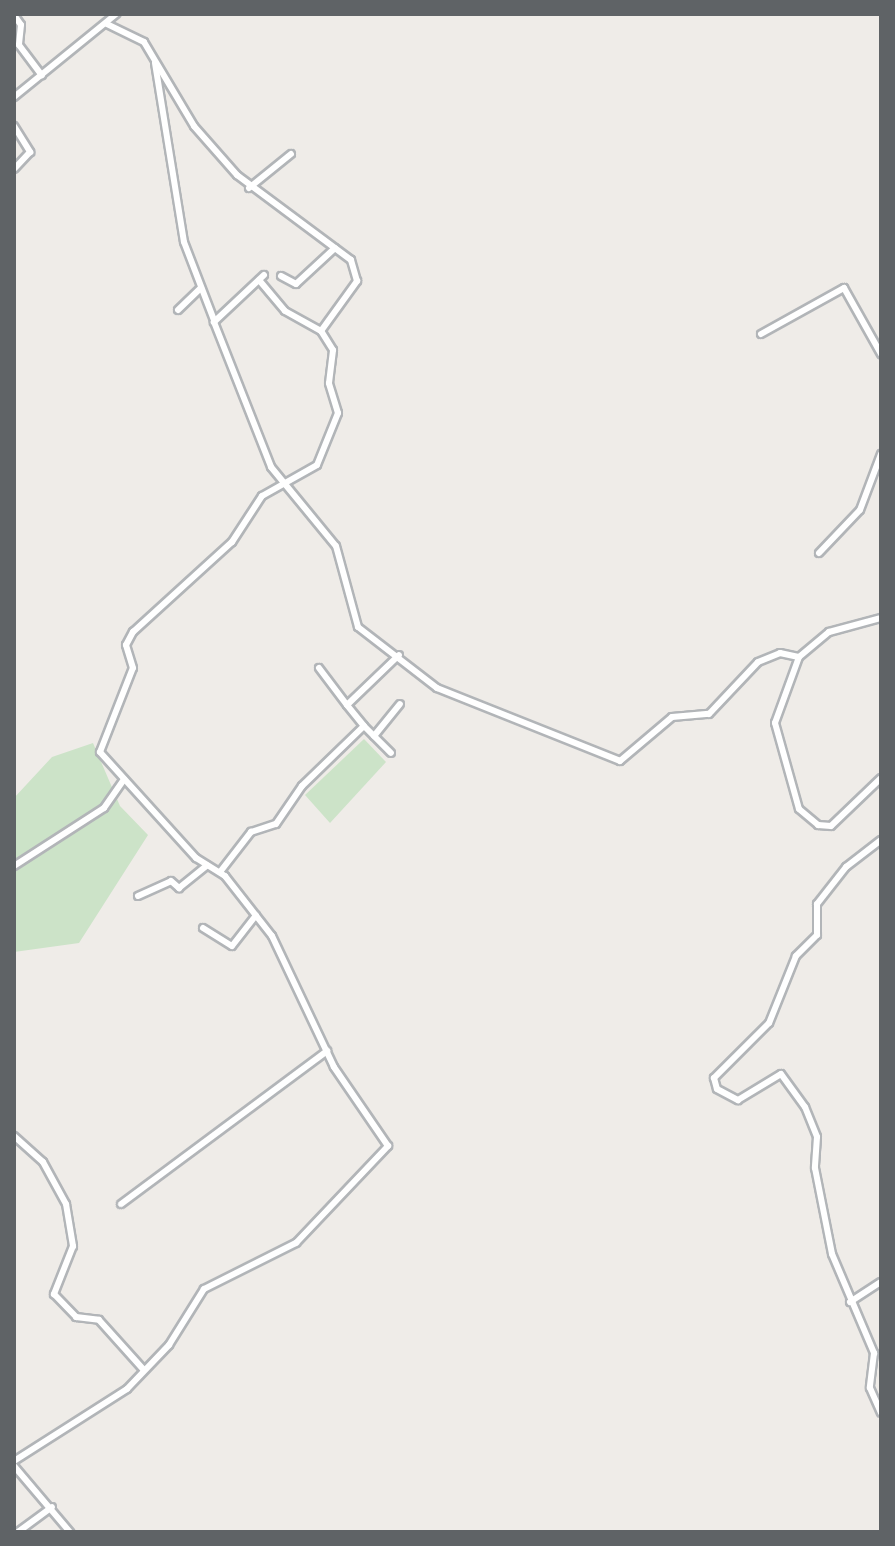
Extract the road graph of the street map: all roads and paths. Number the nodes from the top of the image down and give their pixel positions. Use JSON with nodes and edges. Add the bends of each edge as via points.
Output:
{"nodes":[{"id":1,"x":116,"y":14,"type":"edge"},
{"id":2,"x":14,"y":15,"type":"edge"},
{"id":3,"x":107,"y":24,"type":"junction"},
{"id":4,"x":155,"y":63,"type":"junction"},
{"id":5,"x":42,"y":75,"type":"junction"},
{"id":6,"x":14,"y":97,"type":"edge"},
{"id":7,"x":14,"y":126,"type":"edge"},
{"id":8,"x":291,"y":154,"type":"dead end"},
{"id":9,"x":14,"y":169,"type":"edge"},
{"id":10,"x":249,"y":188,"type":"junction"},
{"id":11,"x":335,"y":248,"type":"junction"},
{"id":12,"x":281,"y":276,"type":"dead end"},
{"id":13,"x":201,"y":288,"type":"junction"},
{"id":14,"x":178,"y":310,"type":"dead end"},
{"id":15,"x":214,"y":320,"type":"junction"},
{"id":16,"x":321,"y":331,"type":"junction"},
{"id":17,"x":761,"y":334,"type":"dead end"},
{"id":18,"x":881,"y":354,"type":"edge"},
{"id":19,"x":881,"y":454,"type":"edge"},
{"id":20,"x":285,"y":484,"type":"junction"},
{"id":21,"x":819,"y":553,"type":"dead end"},
{"id":22,"x":881,"y":618,"type":"edge"},
{"id":23,"x":399,"y":655,"type":"junction"},
{"id":24,"x":799,"y":657,"type":"junction"},
{"id":25,"x":319,"y":668,"type":"dead end"},
{"id":26,"x":400,"y":704,"type":"dead end"},
{"id":27,"x":347,"y":705,"type":"junction"},
{"id":28,"x":364,"y":726,"type":"junction"},
{"id":29,"x":374,"y":736,"type":"junction"},
{"id":30,"x":391,"y":753,"type":"dead end"},
{"id":31,"x":881,"y":778,"type":"edge"},
{"id":32,"x":124,"y":779,"type":"junction"},
{"id":33,"x":881,"y":840,"type":"edge"},
{"id":34,"x":207,"y":865,"type":"junction"},
{"id":35,"x":14,"y":866,"type":"edge"},
{"id":36,"x":220,"y":872,"type":"junction"},
{"id":37,"x":138,"y":896,"type":"dead end"},
{"id":38,"x":256,"y":915,"type":"junction"},
{"id":39,"x":203,"y":928,"type":"dead end"},
{"id":40,"x":327,"y":1051,"type":"junction"},
{"id":41,"x":14,"y":1136,"type":"edge"},
{"id":42,"x":121,"y":1204,"type":"dead end"},
{"id":43,"x":881,"y":1282,"type":"edge"},
{"id":44,"x":850,"y":1302,"type":"junction"},
{"id":45,"x":143,"y":1369,"type":"junction"},
{"id":46,"x":881,"y":1413,"type":"edge"},
{"id":47,"x":14,"y":1464,"type":"edge"},
{"id":48,"x":52,"y":1507,"type":"junction"},
{"id":49,"x":18,"y":1532,"type":"edge"},
{"id":50,"x":70,"y":1532,"type":"edge"}],
"edges":[{"from":1,"to":3,"type":"street"},
{"from":2,"to":5,"type":"street","via":[[21,25],[19,45]]},
{"from":3,"to":4,"type":"street","via":[[144,42]]},
{"from":3,"to":5,"type":"street"},
{"from":4,"to":10,"type":"street","via":[[194,126]]},
{"from":4,"to":13,"type":"street","via":[[184,242]]},
{"from":5,"to":6,"type":"street"},
{"from":7,"to":9,"type":"street","via":[[30,152]]},
{"from":8,"to":10,"type":"street"},
{"from":10,"to":11,"type":"street"},
{"from":11,"to":12,"type":"street","via":[[296,284]]},
{"from":11,"to":16,"type":"street","via":[[356,268],[356,289]]},
{"from":13,"to":14,"type":"street"},
{"from":13,"to":15,"type":"street"},
{"from":15,"to":16,"type":"street","via":[[261,278],[292,316]]},
{"from":15,"to":20,"type":"street","via":[[271,467]]},
{"from":16,"to":20,"type":"street","via":[[333,350],[329,383],[338,413],[314,469]]},
{"from":17,"to":18,"type":"street","via":[[842,288]]},
{"from":19,"to":21,"type":"street","via":[[860,510]]},
{"from":20,"to":23,"type":"street","via":[[336,546],[358,627]]},
{"from":20,"to":32,"type":"street","via":[[262,496],[232,542],[128,639],[133,668],[100,752]]},
{"from":22,"to":24,"type":"street","via":[[829,632]]},
{"from":23,"to":24,"type":"street","via":[[452,696],[620,761],[672,717],[709,714],[758,662],[780,653]]},
{"from":23,"to":27,"type":"street"},
{"from":24,"to":31,"type":"street","via":[[775,723],[799,809],[818,825],[831,826]]},
{"from":25,"to":27,"type":"street"},
{"from":26,"to":29,"type":"street"},
{"from":27,"to":28,"type":"street"},
{"from":28,"to":29,"type":"street"},
{"from":28,"to":36,"type":"street","via":[[302,786],[276,824],[250,833]]},
{"from":29,"to":30,"type":"street"},
{"from":32,"to":34,"type":"street"},
{"from":32,"to":35,"type":"street","via":[[104,808]]},
{"from":33,"to":44,"type":"street","via":[[846,867],[817,904],[817,935],[796,956],[769,1023],[714,1078],[736,1100],[776,1073],[796,1092],[817,1136],[826,1225]]},
{"from":34,"to":36,"type":"street"},
{"from":34,"to":37,"type":"street","via":[[179,888],[171,881]]},
{"from":36,"to":38,"type":"street"},
{"from":38,"to":39,"type":"street","via":[[232,946]]},
{"from":38,"to":40,"type":"street","via":[[297,982]]},
{"from":40,"to":42,"type":"street"},
{"from":40,"to":45,"type":"street","via":[[388,1146],[296,1243],[204,1289],[169,1345]]},
{"from":41,"to":45,"type":"street","via":[[43,1162],[66,1204],[73,1246],[54,1294],[76,1317],[99,1320]]},
{"from":43,"to":44,"type":"street"},
{"from":44,"to":46,"type":"street","via":[[875,1355],[870,1388]]},
{"from":45,"to":47,"type":"street","via":[[97,1415]]},
{"from":47,"to":48,"type":"street"},
{"from":48,"to":49,"type":"street"},
{"from":48,"to":50,"type":"street"}]}
